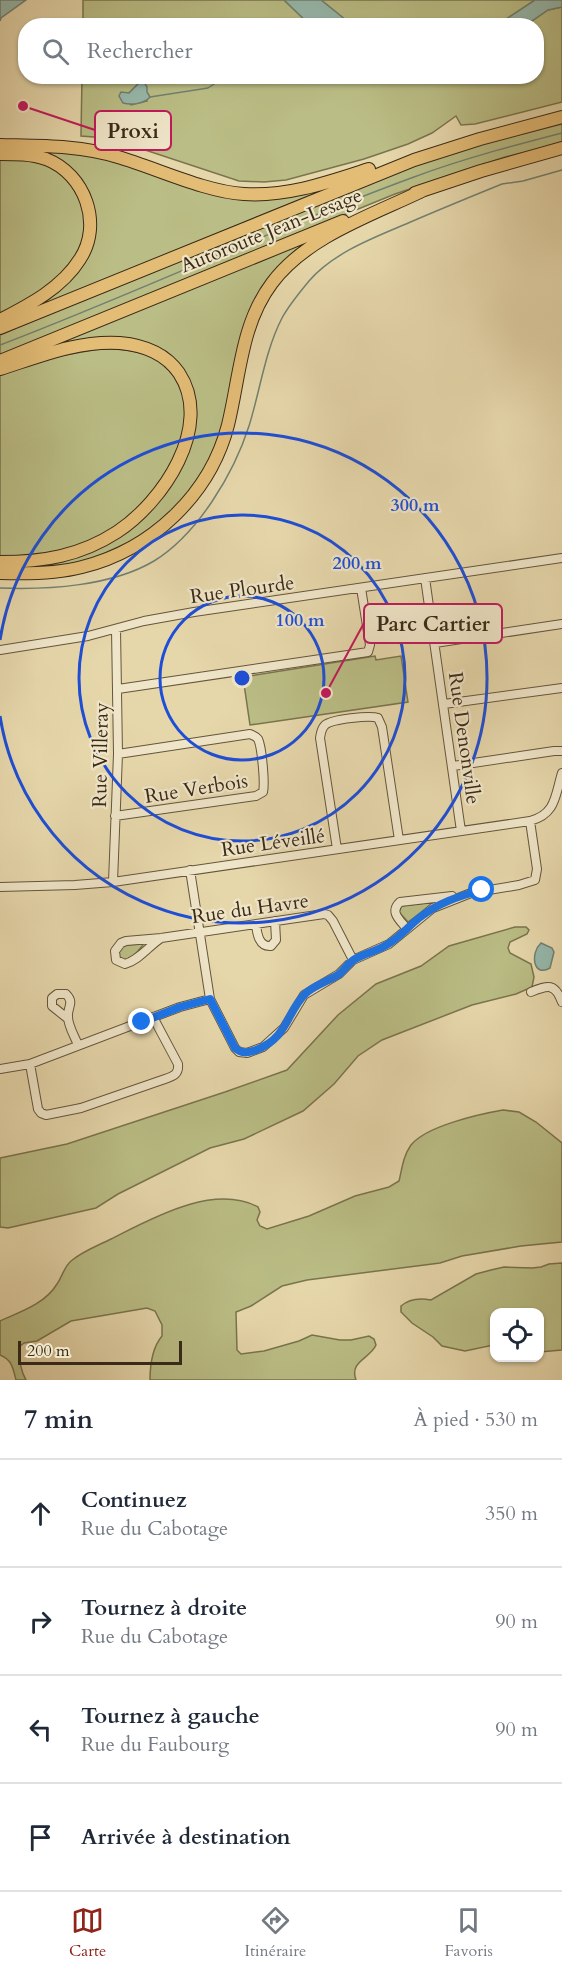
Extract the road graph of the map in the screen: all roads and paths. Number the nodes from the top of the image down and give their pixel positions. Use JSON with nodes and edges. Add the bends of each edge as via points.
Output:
{"nodes":[{"id":1,"x":562,"y":117,"type":"edge"},
{"id":2,"x":480,"y":138,"type":"junction"},
{"id":3,"x":0,"y":145,"type":"edge"},
{"id":4,"x":562,"y":148,"type":"edge"},
{"id":5,"x":0,"y":154,"type":"edge"},
{"id":6,"x":422,"y":191,"type":"junction"},
{"id":7,"x":0,"y":320,"type":"edge"},
{"id":8,"x":0,"y":328,"type":"edge"},
{"id":9,"x":0,"y":361,"type":"edge"},
{"id":10,"x":0,"y":369,"type":"edge"},
{"id":11,"x":562,"y":558,"type":"edge"},
{"id":12,"x":0,"y":562,"type":"edge"},
{"id":13,"x":0,"y":573,"type":"edge"},
{"id":14,"x":425,"y":578,"type":"junction"},
{"id":15,"x":362,"y":588,"type":"junction"},
{"id":16,"x":562,"y":624,"type":"edge"},
{"id":17,"x":116,"y":629,"type":"junction"},
{"id":18,"x":435,"y":643,"type":"junction"},
{"id":19,"x":0,"y":650,"type":"edge"},
{"id":20,"x":562,"y":688,"type":"edge"},
{"id":21,"x":118,"y":689,"type":"junction"},
{"id":22,"x":444,"y":704,"type":"junction"},
{"id":23,"x":562,"y":751,"type":"edge"},
{"id":24,"x":118,"y":754,"type":"junction"},
{"id":25,"x":453,"y":766,"type":"junction"},
{"id":26,"x":562,"y":773,"type":"edge"},
{"id":27,"x":115,"y":816,"type":"junction"},
{"id":28,"x":530,"y":821,"type":"junction"},
{"id":29,"x":461,"y":831,"type":"junction"},
{"id":30,"x":399,"y":840,"type":"junction"},
{"id":31,"x":337,"y":849,"type":"junction"},
{"id":32,"x":190,"y":870,"type":"junction"},
{"id":33,"x":114,"y":882,"type":"junction"},
{"id":34,"x":0,"y":887,"type":"edge"},
{"id":35,"x":462,"y":895,"type":"junction"},
{"id":36,"x":275,"y":921,"type":"junction"},
{"id":37,"x":256,"y":924,"type":"junction"},
{"id":38,"x":407,"y":929,"type":"junction"},
{"id":39,"x":199,"y":932,"type":"junction"},
{"id":40,"x":161,"y":938,"type":"junction"},
{"id":41,"x":353,"y":960,"type":"junction"},
{"id":42,"x":531,"y":992,"type":"dead end"},
{"id":43,"x":210,"y":999,"type":"junction"},
{"id":44,"x":562,"y":1002,"type":"edge"},
{"id":45,"x":153,"y":1017,"type":"junction"},
{"id":46,"x":67,"y":1018,"type":"dead end"},
{"id":47,"x":78,"y":1045,"type":"junction"},
{"id":48,"x":30,"y":1064,"type":"junction"},
{"id":49,"x":0,"y":1069,"type":"edge"}],
"edges":[{"from":1,"to":2,"type":"highway","name":"Autoroute Jean-Lesage"},
{"from":2,"to":3,"type":"highway","via":[[306,188],[259,195],[206,186],[92,150]]},
{"from":2,"to":8,"type":"highway","name":"Autoroute Jean-Lesage","via":[[363,180]]},
{"from":4,"to":6,"type":"highway","name":"Autoroute Jean-Lesage"},
{"from":5,"to":7,"type":"highway","via":[[38,157],[61,167],[83,193],[91,224],[84,253],[69,274],[42,296]]},
{"from":6,"to":9,"type":"highway","name":"Autoroute Jean-Lesage"},
{"from":6,"to":13,"type":"highway","via":[[304,250],[272,282],[250,322],[219,451],[203,482],[168,521],[135,545],[81,568],[49,573]]},
{"from":10,"to":12,"type":"highway","via":[[88,345],[118,343],[141,347],[176,369],[185,385],[191,413],[187,438],[174,469],[152,500],[125,526],[70,554],[36,561]]},
{"from":11,"to":14,"type":"street","name":"Rue Plourde"},
{"from":14,"to":15,"type":"street","name":"Rue Plourde"},
{"from":14,"to":18,"type":"street","name":"Rue Denonville"},
{"from":15,"to":17,"type":"street","name":"Rue Plourde","via":[[144,621]]},
{"from":15,"to":21,"type":"street","via":[[368,652]]},
{"from":16,"to":18,"type":"street"},
{"from":17,"to":19,"type":"street","name":"Rue Plourde"},
{"from":17,"to":21,"type":"street","name":"Rue Villeray"},
{"from":18,"to":22,"type":"street","name":"Rue Denonville"},
{"from":20,"to":22,"type":"street"},
{"from":21,"to":24,"type":"street","name":"Rue Villeray"},
{"from":22,"to":25,"type":"street","name":"Rue Denonville"},
{"from":23,"to":25,"type":"street"},
{"from":24,"to":27,"type":"street","name":"Rue Villeray"},
{"from":24,"to":27,"type":"street","name":"Rue Verbois","via":[[250,734],[259,742],[265,783],[256,796]]},
{"from":25,"to":29,"type":"street","name":"Rue Denonville"},
{"from":26,"to":28,"type":"street","name":"Rue Léveillé","via":[[548,813]]},
{"from":27,"to":33,"type":"street","name":"Rue Villeray"},
{"from":28,"to":29,"type":"street","name":"Rue Léveillé"},
{"from":28,"to":35,"type":"street","via":[[538,874],[535,880]]},
{"from":29,"to":30,"type":"street","name":"Rue Léveillé"},
{"from":30,"to":31,"type":"street","name":"Rue Léveillé"},
{"from":30,"to":31,"type":"street","via":[[382,727],[378,718],[368,717],[329,723],[321,731]]},
{"from":31,"to":32,"type":"street","name":"Rue Léveillé"},
{"from":32,"to":33,"type":"street","name":"Rue Léveillé"},
{"from":32,"to":39,"type":"street"},
{"from":33,"to":34,"type":"street","name":"Rue Léveillé"},
{"from":35,"to":38,"type":"street","via":[[433,908]]},
{"from":35,"to":38,"type":"street","via":[[399,902],[394,912]]},
{"from":36,"to":37,"type":"street","name":"Rue du Havre"},
{"from":36,"to":37,"type":"street","via":[[276,940],[271,946],[262,944]]},
{"from":36,"to":41,"type":"street","name":"Rue du Havre","via":[[328,915]]},
{"from":37,"to":39,"type":"street","name":"Rue du Havre"},
{"from":38,"to":41,"type":"street","via":[[389,944]]},
{"from":39,"to":40,"type":"street","name":"Rue du Havre"},
{"from":39,"to":43,"type":"street"},
{"from":40,"to":40,"type":"street","name":"Rue du Havre","via":[[121,943],[115,951],[116,960],[131,962]]},
{"from":41,"to":43,"type":"street","via":[[339,974],[304,995],[275,1038],[247,1053],[235,1048]]},
{"from":42,"to":44,"type":"street","via":[[553,987]]},
{"from":43,"to":45,"type":"street"},
{"from":45,"to":47,"type":"street"},
{"from":45,"to":48,"type":"street","via":[[178,1064],[175,1075],[165,1079],[81,1108],[46,1115],[38,1109]]},
{"from":46,"to":47,"type":"street"},
{"from":47,"to":48,"type":"street"},
{"from":48,"to":49,"type":"street"}]}
